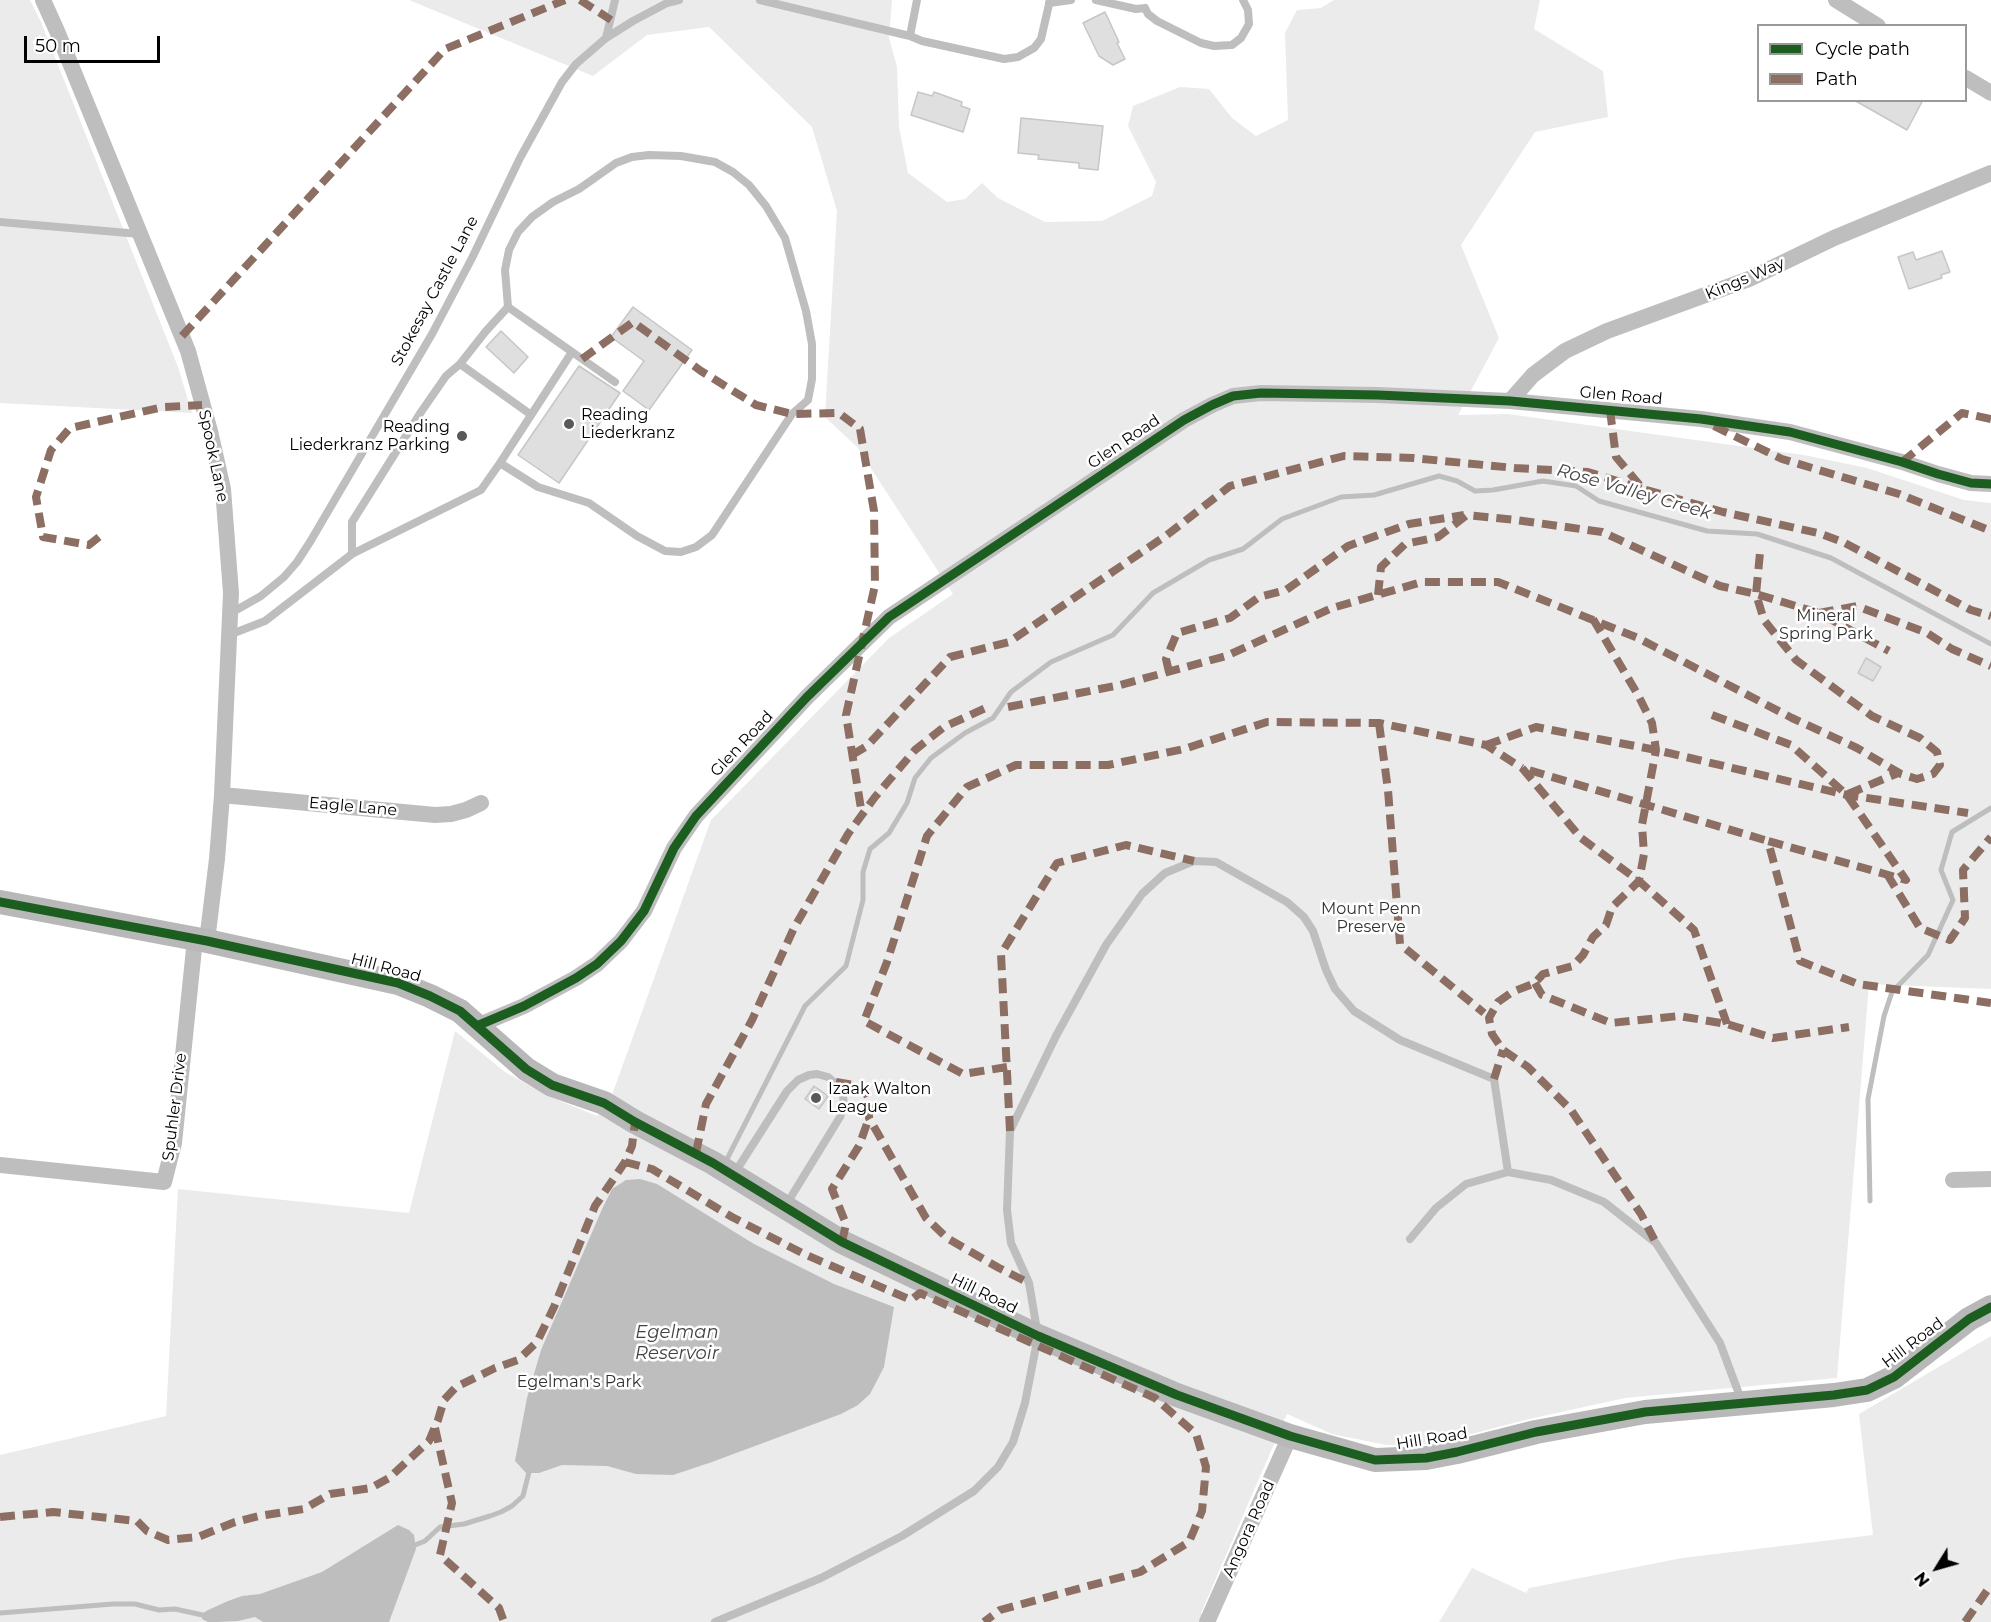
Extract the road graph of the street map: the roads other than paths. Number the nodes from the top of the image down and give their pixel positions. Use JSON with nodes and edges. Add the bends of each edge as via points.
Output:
{"nodes":[{"id":1,"x":43,"y":0,"type":"edge"},
{"id":2,"x":615,"y":0,"type":"edge"},
{"id":3,"x":679,"y":0,"type":"edge"},
{"id":4,"x":760,"y":0,"type":"edge"},
{"id":5,"x":917,"y":0,"type":"edge"},
{"id":6,"x":1071,"y":0,"type":"edge"},
{"id":7,"x":1096,"y":0,"type":"edge"},
{"id":8,"x":1243,"y":0,"type":"edge"},
{"id":9,"x":1836,"y":0,"type":"edge"},
{"id":10,"x":1049,"y":1,"type":"edge"},
{"id":11,"x":1147,"y":4,"type":"edge"},
{"id":12,"x":1875,"y":24,"type":"edge"},
{"id":13,"x":910,"y":36,"type":"junction"},
{"id":14,"x":606,"y":38,"type":"junction"},
{"id":15,"x":1967,"y":79,"type":"edge"},
{"id":16,"x":1991,"y":93,"type":"edge"},
{"id":17,"x":1991,"y":172,"type":"edge"},
{"id":18,"x":0,"y":222,"type":"edge"},
{"id":19,"x":140,"y":234,"type":"junction"},
{"id":20,"x":508,"y":307,"type":"junction"},
{"id":21,"x":572,"y":352,"type":"junction"},
{"id":22,"x":460,"y":364,"type":"junction"},
{"id":23,"x":615,"y":382,"type":"dead end"},
{"id":24,"x":1510,"y":401,"type":"junction"},
{"id":25,"x":530,"y":414,"type":"junction"},
{"id":26,"x":500,"y":462,"type":"junction"},
{"id":27,"x":1991,"y":484,"type":"edge"},
{"id":28,"x":352,"y":554,"type":"junction"},
{"id":29,"x":230,"y":614,"type":"junction"},
{"id":30,"x":229,"y":634,"type":"junction"},
{"id":31,"x":222,"y":795,"type":"junction"},
{"id":32,"x":482,"y":802,"type":"dead end"},
{"id":33,"x":0,"y":902,"type":"edge"},
{"id":34,"x":201,"y":940,"type":"junction"},
{"id":35,"x":478,"y":1025,"type":"junction"},
{"id":36,"x":0,"y":1165,"type":"edge"},
{"id":37,"x":1508,"y":1172,"type":"junction"},
{"id":38,"x":733,"y":1175,"type":"junction"},
{"id":39,"x":1991,"y":1179,"type":"edge"},
{"id":40,"x":1953,"y":1180,"type":"dead end"},
{"id":41,"x":784,"y":1208,"type":"junction"},
{"id":42,"x":1410,"y":1239,"type":"dead end"},
{"id":43,"x":1991,"y":1307,"type":"edge"},
{"id":44,"x":1038,"y":1336,"type":"junction"},
{"id":45,"x":1742,"y":1402,"type":"junction"},
{"id":46,"x":1290,"y":1436,"type":"junction"},
{"id":47,"x":715,"y":1622,"type":"edge"},
{"id":48,"x":1207,"y":1622,"type":"edge"}],
"edges":[{"from":1,"to":19,"type":"street","name":"Spook Lane"},
{"from":2,"to":14,"type":"lane"},
{"from":3,"to":14,"type":"lane","name":"Stokesay Castle Lane"},
{"from":4,"to":13,"type":"lane"},
{"from":5,"to":13,"type":"lane"},
{"from":6,"to":10,"type":"lane"},
{"from":7,"to":11,"type":"lane","via":[[1136,9]]},
{"from":8,"to":11,"type":"lane","via":[[1249,24],[1241,38],[1232,45],[1214,46],[1157,21],[1148,14]]},
{"from":9,"to":12,"type":"street"},
{"from":10,"to":13,"type":"lane","via":[[1041,39],[1018,57],[984,56]]},
{"from":14,"to":29,"type":"lane","name":"Stokesay Castle Lane","via":[[576,64],[552,98],[432,334],[297,562],[261,596]]},
{"from":15,"to":16,"type":"street"},
{"from":17,"to":24,"type":"street","name":"Kings Way","via":[[1834,238],[1749,279],[1606,331],[1565,351],[1533,375]]},
{"from":18,"to":19,"type":"lane"},
{"from":19,"to":29,"type":"street","name":"Spook Lane","via":[[188,351],[210,431],[224,498]]},
{"from":20,"to":21,"type":"lane"},
{"from":20,"to":22,"type":"lane"},
{"from":20,"to":26,"type":"lane","via":[[505,270],[509,250],[518,232],[553,202],[632,157],[681,156],[715,162],[749,184],[786,238],[813,344],[812,379],[808,400],[792,414],[712,535],[681,552],[665,551],[589,503],[537,487]]},
{"from":21,"to":23,"type":"lane"},
{"from":21,"to":25,"type":"lane"},
{"from":22,"to":25,"type":"lane"},
{"from":22,"to":28,"type":"lane","via":[[446,376],[421,411],[352,522]]},
{"from":24,"to":27,"type":"street","name":"Glen Road","via":[[1701,419],[1791,432],[1971,483]]},
{"from":24,"to":35,"type":"street","name":"Glen Road","via":[[1261,393],[1233,396],[1184,420],[889,617],[807,697],[696,816],[674,848],[644,910],[621,941],[576,978]]},
{"from":25,"to":26,"type":"lane"},
{"from":26,"to":28,"type":"lane","via":[[482,490]]},
{"from":28,"to":30,"type":"lane","via":[[265,621]]},
{"from":29,"to":30,"type":"street","name":"Spook Lane"},
{"from":30,"to":31,"type":"street","name":"Spook Lane"},
{"from":31,"to":32,"type":"street","name":"Eagle Lane","via":[[435,814],[451,814]]},
{"from":31,"to":34,"type":"street","name":"Spook Lane","via":[[216,870]]},
{"from":33,"to":34,"type":"street","name":"Hill Road"},
{"from":34,"to":35,"type":"street","name":"Hill Road","via":[[398,983],[460,1011]]},
{"from":34,"to":36,"type":"street","name":"Spuhler Drive","via":[[174,1143],[164,1182]]},
{"from":35,"to":38,"type":"street","name":"Hill Road","via":[[526,1069],[552,1085],[604,1103]]},
{"from":37,"to":42,"type":"lane","via":[[1466,1184],[1436,1208]]},
{"from":37,"to":44,"type":"lane","via":[[1494,1079],[1400,1040],[1354,1011],[1335,989],[1304,917],[1287,902],[1216,862],[1194,861],[1165,873],[1142,894],[1106,945],[1056,1036],[1011,1131],[1006,1210],[1011,1243],[1029,1282]]},
{"from":37,"to":45,"type":"lane","via":[[1551,1180],[1604,1202],[1656,1243],[1720,1343]]},
{"from":38,"to":41,"type":"street","name":"Hill Road"},
{"from":38,"to":41,"type":"lane","via":[[787,1091],[809,1075],[828,1077],[842,1089],[844,1104],[840,1117]]},
{"from":39,"to":40,"type":"street"},
{"from":41,"to":44,"type":"street","name":"Hill Road","via":[[842,1242]]},
{"from":43,"to":45,"type":"street","name":"Hill Road","via":[[1969,1319],[1894,1377],[1867,1390]]},
{"from":44,"to":46,"type":"street","name":"Hill Road","via":[[1177,1395]]},
{"from":44,"to":47,"type":"lane","via":[[1013,1442],[998,1467],[974,1491],[902,1536],[821,1578]]},
{"from":45,"to":46,"type":"street","name":"Hill Road","via":[[1645,1412],[1536,1431],[1458,1452],[1408,1460],[1375,1460]]},
{"from":46,"to":48,"type":"street","name":"Angora Road"}]}
